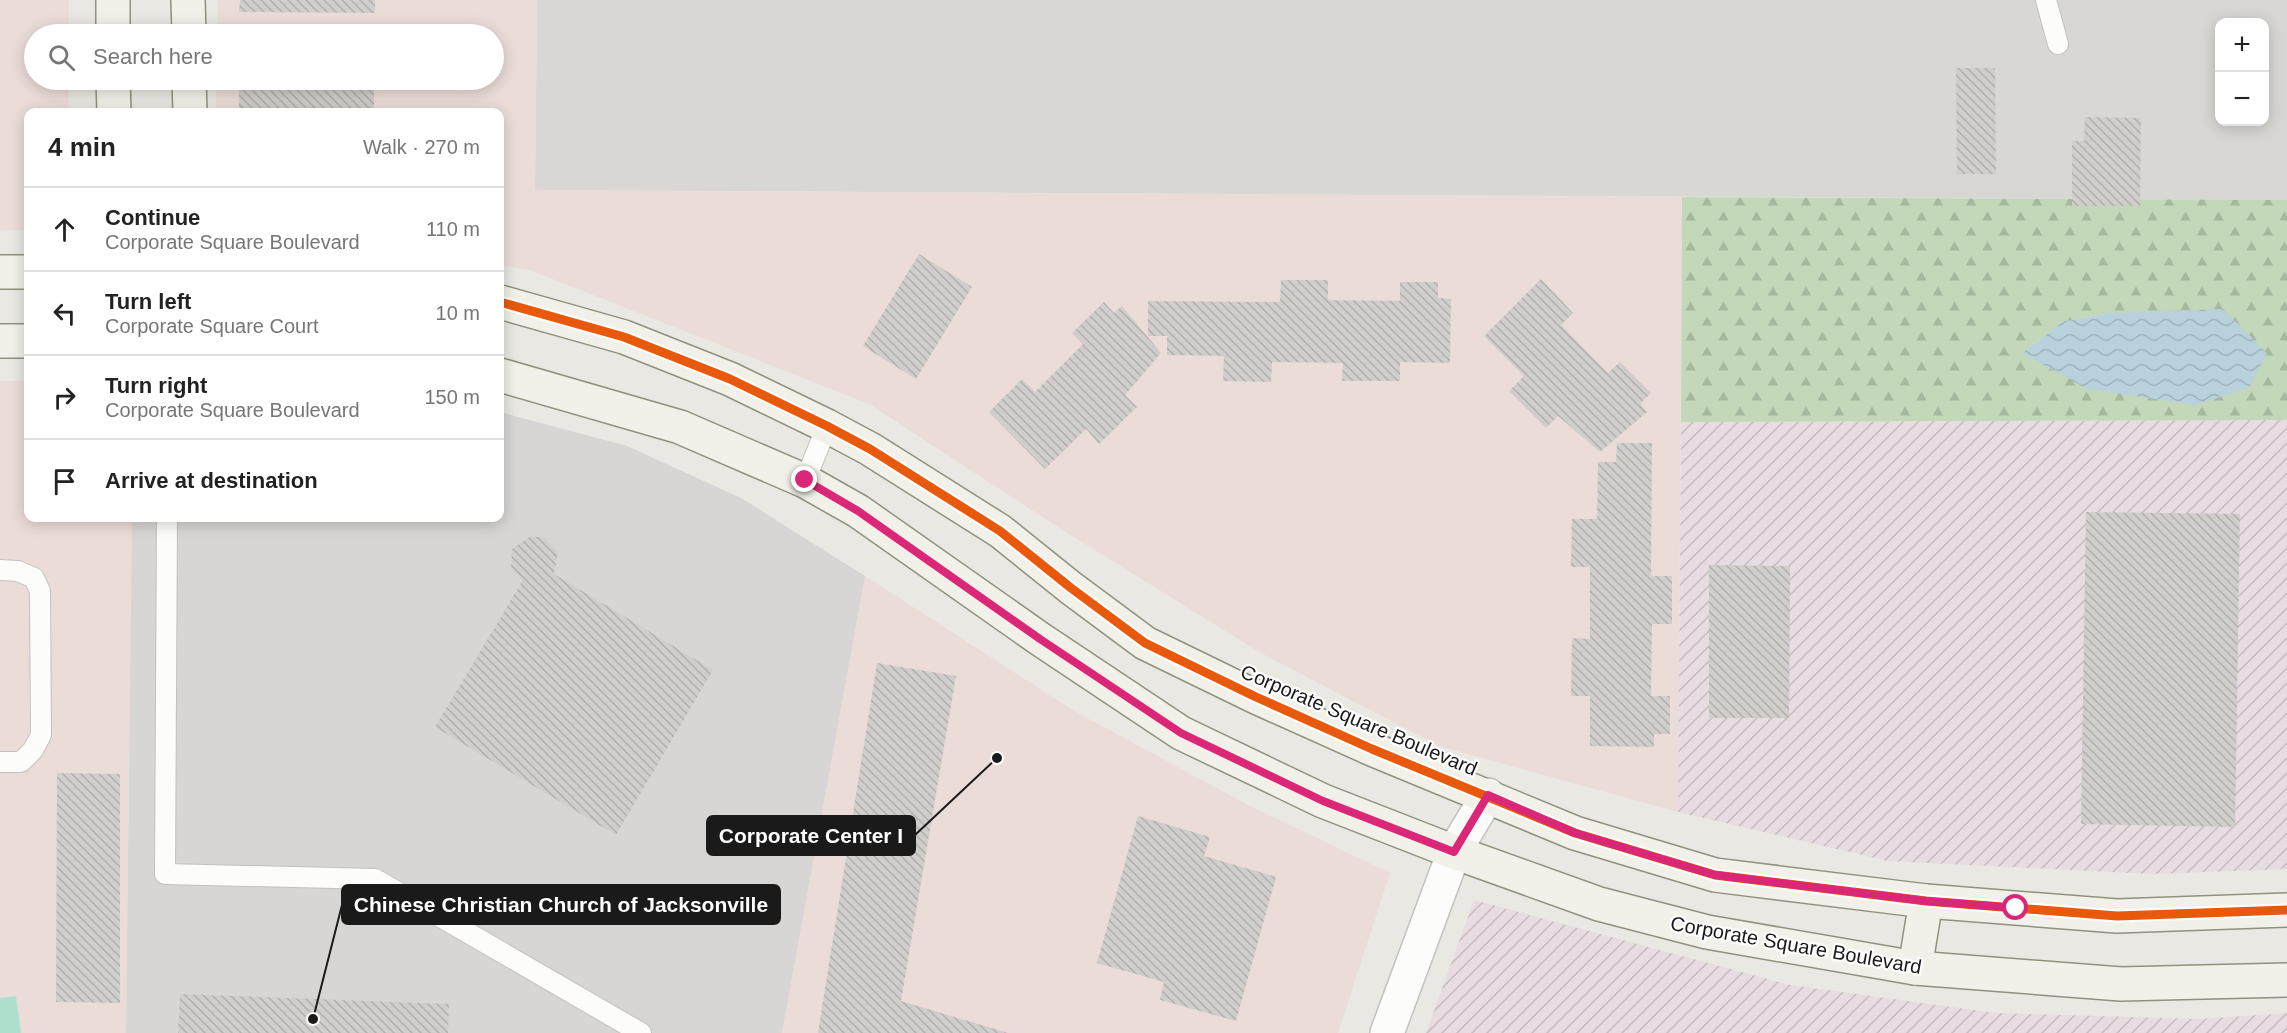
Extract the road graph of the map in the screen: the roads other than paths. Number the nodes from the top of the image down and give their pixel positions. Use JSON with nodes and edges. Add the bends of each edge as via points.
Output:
{"nodes":[{"id":1,"x":113,"y":0,"type":"edge"},
{"id":2,"x":188,"y":0,"type":"edge"},
{"id":3,"x":2046,"y":0,"type":"edge"},
{"id":4,"x":113,"y":24,"type":"edge"},
{"id":5,"x":189,"y":24,"type":"edge"},
{"id":6,"x":2058,"y":44,"type":"dead end"},
{"id":7,"x":113,"y":90,"type":"edge"},
{"id":8,"x":189,"y":90,"type":"edge"},
{"id":9,"x":114,"y":108,"type":"edge"},
{"id":10,"x":190,"y":108,"type":"edge"},
{"id":11,"x":0,"y":272,"type":"edge"},
{"id":12,"x":24,"y":272,"type":"edge"},
{"id":13,"x":504,"y":303,"type":"edge"},
{"id":14,"x":0,"y":341,"type":"edge"},
{"id":15,"x":24,"y":341,"type":"edge"},
{"id":16,"x":504,"y":376,"type":"edge"},
{"id":17,"x":827,"y":426,"type":"junction"},
{"id":18,"x":805,"y":480,"type":"junction"},
{"id":19,"x":167,"y":522,"type":"edge"},
{"id":20,"x":0,"y":570,"type":"edge"},
{"id":21,"x":0,"y":762,"type":"edge"},
{"id":22,"x":1488,"y":795,"type":"junction"},
{"id":23,"x":1454,"y":852,"type":"junction"},
{"id":24,"x":1926,"y":901,"type":"junction"},
{"id":25,"x":2287,"y":910,"type":"edge"},
{"id":26,"x":1915,"y":968,"type":"junction"},
{"id":27,"x":2287,"y":980,"type":"edge"},
{"id":28,"x":640,"y":1033,"type":"edge"},
{"id":29,"x":1387,"y":1033,"type":"edge"}],
"edges":[{"from":1,"to":4,"type":"street"},
{"from":2,"to":5,"type":"street"},
{"from":3,"to":6,"type":"lane"},
{"from":7,"to":9,"type":"street"},
{"from":8,"to":10,"type":"street"},
{"from":11,"to":12,"type":"street"},
{"from":13,"to":17,"type":"street","name":"Corporate Square Boulevard","via":[[624,337],[730,379]]},
{"from":14,"to":15,"type":"street"},
{"from":16,"to":18,"type":"street","name":"Corporate Square Boulevard","via":[[680,427]]},
{"from":17,"to":18,"type":"lane"},
{"from":17,"to":22,"type":"street","name":"Corporate Square Boulevard","via":[[1000,531],[1145,643],[1256,697]]},
{"from":18,"to":23,"type":"street","name":"Corporate Square Boulevard","via":[[858,511],[1181,733],[1323,801]]},
{"from":19,"to":28,"type":"lane","via":[[165,874],[375,879]]},
{"from":20,"to":21,"type":"lane","via":[[18,571],[34,578],[40,591],[41,735],[21,762]]},
{"from":22,"to":23,"type":"street"},
{"from":22,"to":24,"type":"street","name":"Corporate Square Boulevard","via":[[1575,833],[1715,875]]},
{"from":23,"to":26,"type":"street","name":"Corporate Square Boulevard","via":[[1599,904],[1707,932]]},
{"from":23,"to":29,"type":"street"},
{"from":24,"to":25,"type":"street","name":"Corporate Square Boulevard","via":[[2117,916]]},
{"from":24,"to":26,"type":"street"},
{"from":26,"to":27,"type":"street","name":"Corporate Square Boulevard","via":[[2121,984]]}]}
